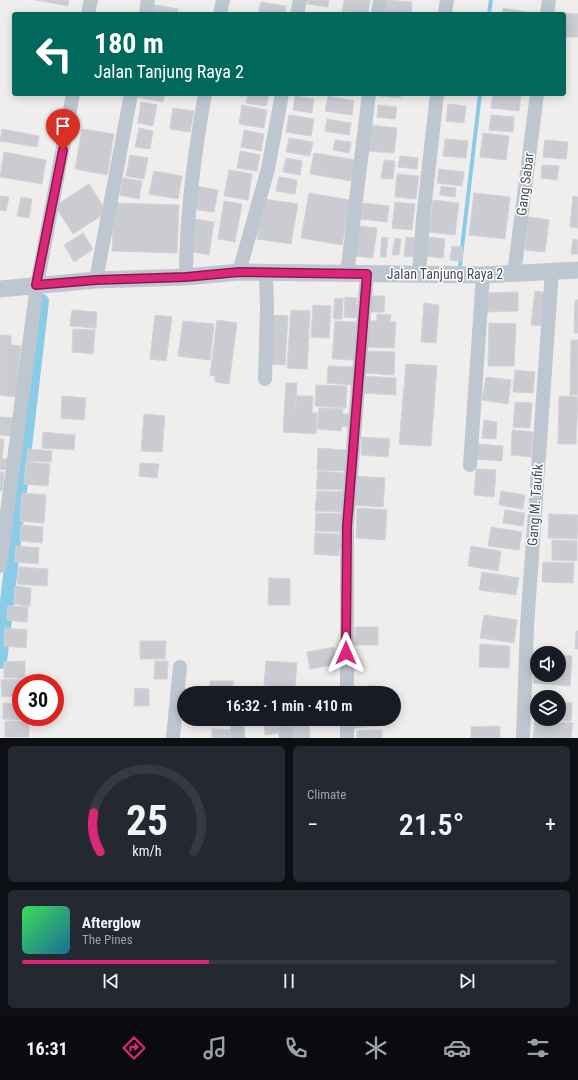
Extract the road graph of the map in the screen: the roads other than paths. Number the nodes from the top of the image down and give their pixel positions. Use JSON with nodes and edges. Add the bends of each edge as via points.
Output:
{"nodes":[{"id":1,"x":91,"y":0,"type":"edge"},
{"id":2,"x":148,"y":0,"type":"edge"},
{"id":3,"x":223,"y":0,"type":"edge"},
{"id":4,"x":300,"y":0,"type":"edge"},
{"id":5,"x":380,"y":0,"type":"edge"},
{"id":6,"x":447,"y":0,"type":"edge"},
{"id":7,"x":549,"y":0,"type":"edge"},
{"id":8,"x":88,"y":12,"type":"edge"},
{"id":9,"x":146,"y":12,"type":"edge"},
{"id":10,"x":220,"y":12,"type":"edge"},
{"id":11,"x":297,"y":12,"type":"edge"},
{"id":12,"x":378,"y":12,"type":"edge"},
{"id":13,"x":445,"y":12,"type":"edge"},
{"id":14,"x":547,"y":12,"type":"edge"},
{"id":15,"x":74,"y":96,"type":"edge"},
{"id":16,"x":131,"y":96,"type":"edge"},
{"id":17,"x":205,"y":96,"type":"edge"},
{"id":18,"x":282,"y":96,"type":"edge"},
{"id":19,"x":369,"y":96,"type":"edge"},
{"id":20,"x":437,"y":96,"type":"edge"},
{"id":21,"x":537,"y":96,"type":"edge"},
{"id":22,"x":578,"y":270,"type":"edge"},
{"id":23,"x":552,"y":271,"type":"junction"},
{"id":24,"x":239,"y":272,"type":"junction"},
{"id":25,"x":266,"y":273,"type":"junction"},
{"id":26,"x":347,"y":274,"type":"junction"},
{"id":27,"x":367,"y":274,"type":"junction"},
{"id":28,"x":419,"y":274,"type":"junction"},
{"id":29,"x":514,"y":274,"type":"junction"},
{"id":30,"x":483,"y":275,"type":"junction"},
{"id":31,"x":186,"y":277,"type":"junction"},
{"id":32,"x":96,"y":280,"type":"junction"},
{"id":33,"x":36,"y":285,"type":"junction"},
{"id":34,"x":0,"y":289,"type":"edge"},
{"id":35,"x":264,"y":379,"type":"dead end"},
{"id":36,"x":470,"y":466,"type":"dead end"},
{"id":37,"x":0,"y":566,"type":"edge"},
{"id":38,"x":180,"y":667,"type":"dead end"},
{"id":39,"x":347,"y":686,"type":"edge"},
{"id":40,"x":237,"y":726,"type":"edge"},
{"id":41,"x":285,"y":726,"type":"edge"},
{"id":42,"x":347,"y":726,"type":"edge"},
{"id":43,"x":173,"y":738,"type":"edge"},
{"id":44,"x":238,"y":738,"type":"edge"},
{"id":45,"x":286,"y":738,"type":"edge"},
{"id":46,"x":348,"y":738,"type":"edge"},
{"id":47,"x":523,"y":738,"type":"edge"}],
"edges":[{"from":1,"to":8,"type":"street"},
{"from":2,"to":9,"type":"street"},
{"from":3,"to":10,"type":"street"},
{"from":4,"to":11,"type":"street"},
{"from":5,"to":12,"type":"street"},
{"from":6,"to":13,"type":"street"},
{"from":7,"to":14,"type":"street"},
{"from":15,"to":33,"type":"street"},
{"from":16,"to":32,"type":"street"},
{"from":17,"to":31,"type":"street","via":[[190,186]]},
{"from":18,"to":24,"type":"street","via":[[268,168]]},
{"from":19,"to":26,"type":"street"},
{"from":20,"to":28,"type":"street"},
{"from":21,"to":29,"type":"street","name":"Gang Sabar"},
{"from":22,"to":23,"type":"street","name":"Jalan Tanjung Raya 2"},
{"from":23,"to":29,"type":"street","name":"Jalan Tanjung Raya 2"},
{"from":23,"to":47,"type":"street","name":"Gang M. Taufik","via":[[527,626]]},
{"from":24,"to":25,"type":"street","name":"Jalan Tanjung Raya 2"},
{"from":24,"to":31,"type":"street","name":"Jalan Tanjung Raya 2"},
{"from":25,"to":26,"type":"street","name":"Jalan Tanjung Raya 2"},
{"from":25,"to":35,"type":"street"},
{"from":26,"to":27,"type":"street","name":"Jalan Tanjung Raya 2"},
{"from":27,"to":28,"type":"street","name":"Jalan Tanjung Raya 2"},
{"from":27,"to":39,"type":"street","via":[[347,526]]},
{"from":28,"to":30,"type":"street","name":"Jalan Tanjung Raya 2"},
{"from":29,"to":30,"type":"street","name":"Jalan Tanjung Raya 2"},
{"from":30,"to":36,"type":"street"},
{"from":31,"to":32,"type":"street","name":"Jalan Tanjung Raya 2"},
{"from":32,"to":33,"type":"street","name":"Jalan Tanjung Raya 2"},
{"from":33,"to":34,"type":"street","name":"Jalan Tanjung Raya 2"},
{"from":33,"to":37,"type":"street"},
{"from":38,"to":43,"type":"street"},
{"from":40,"to":44,"type":"street"},
{"from":41,"to":45,"type":"street"},
{"from":42,"to":46,"type":"street"}]}
